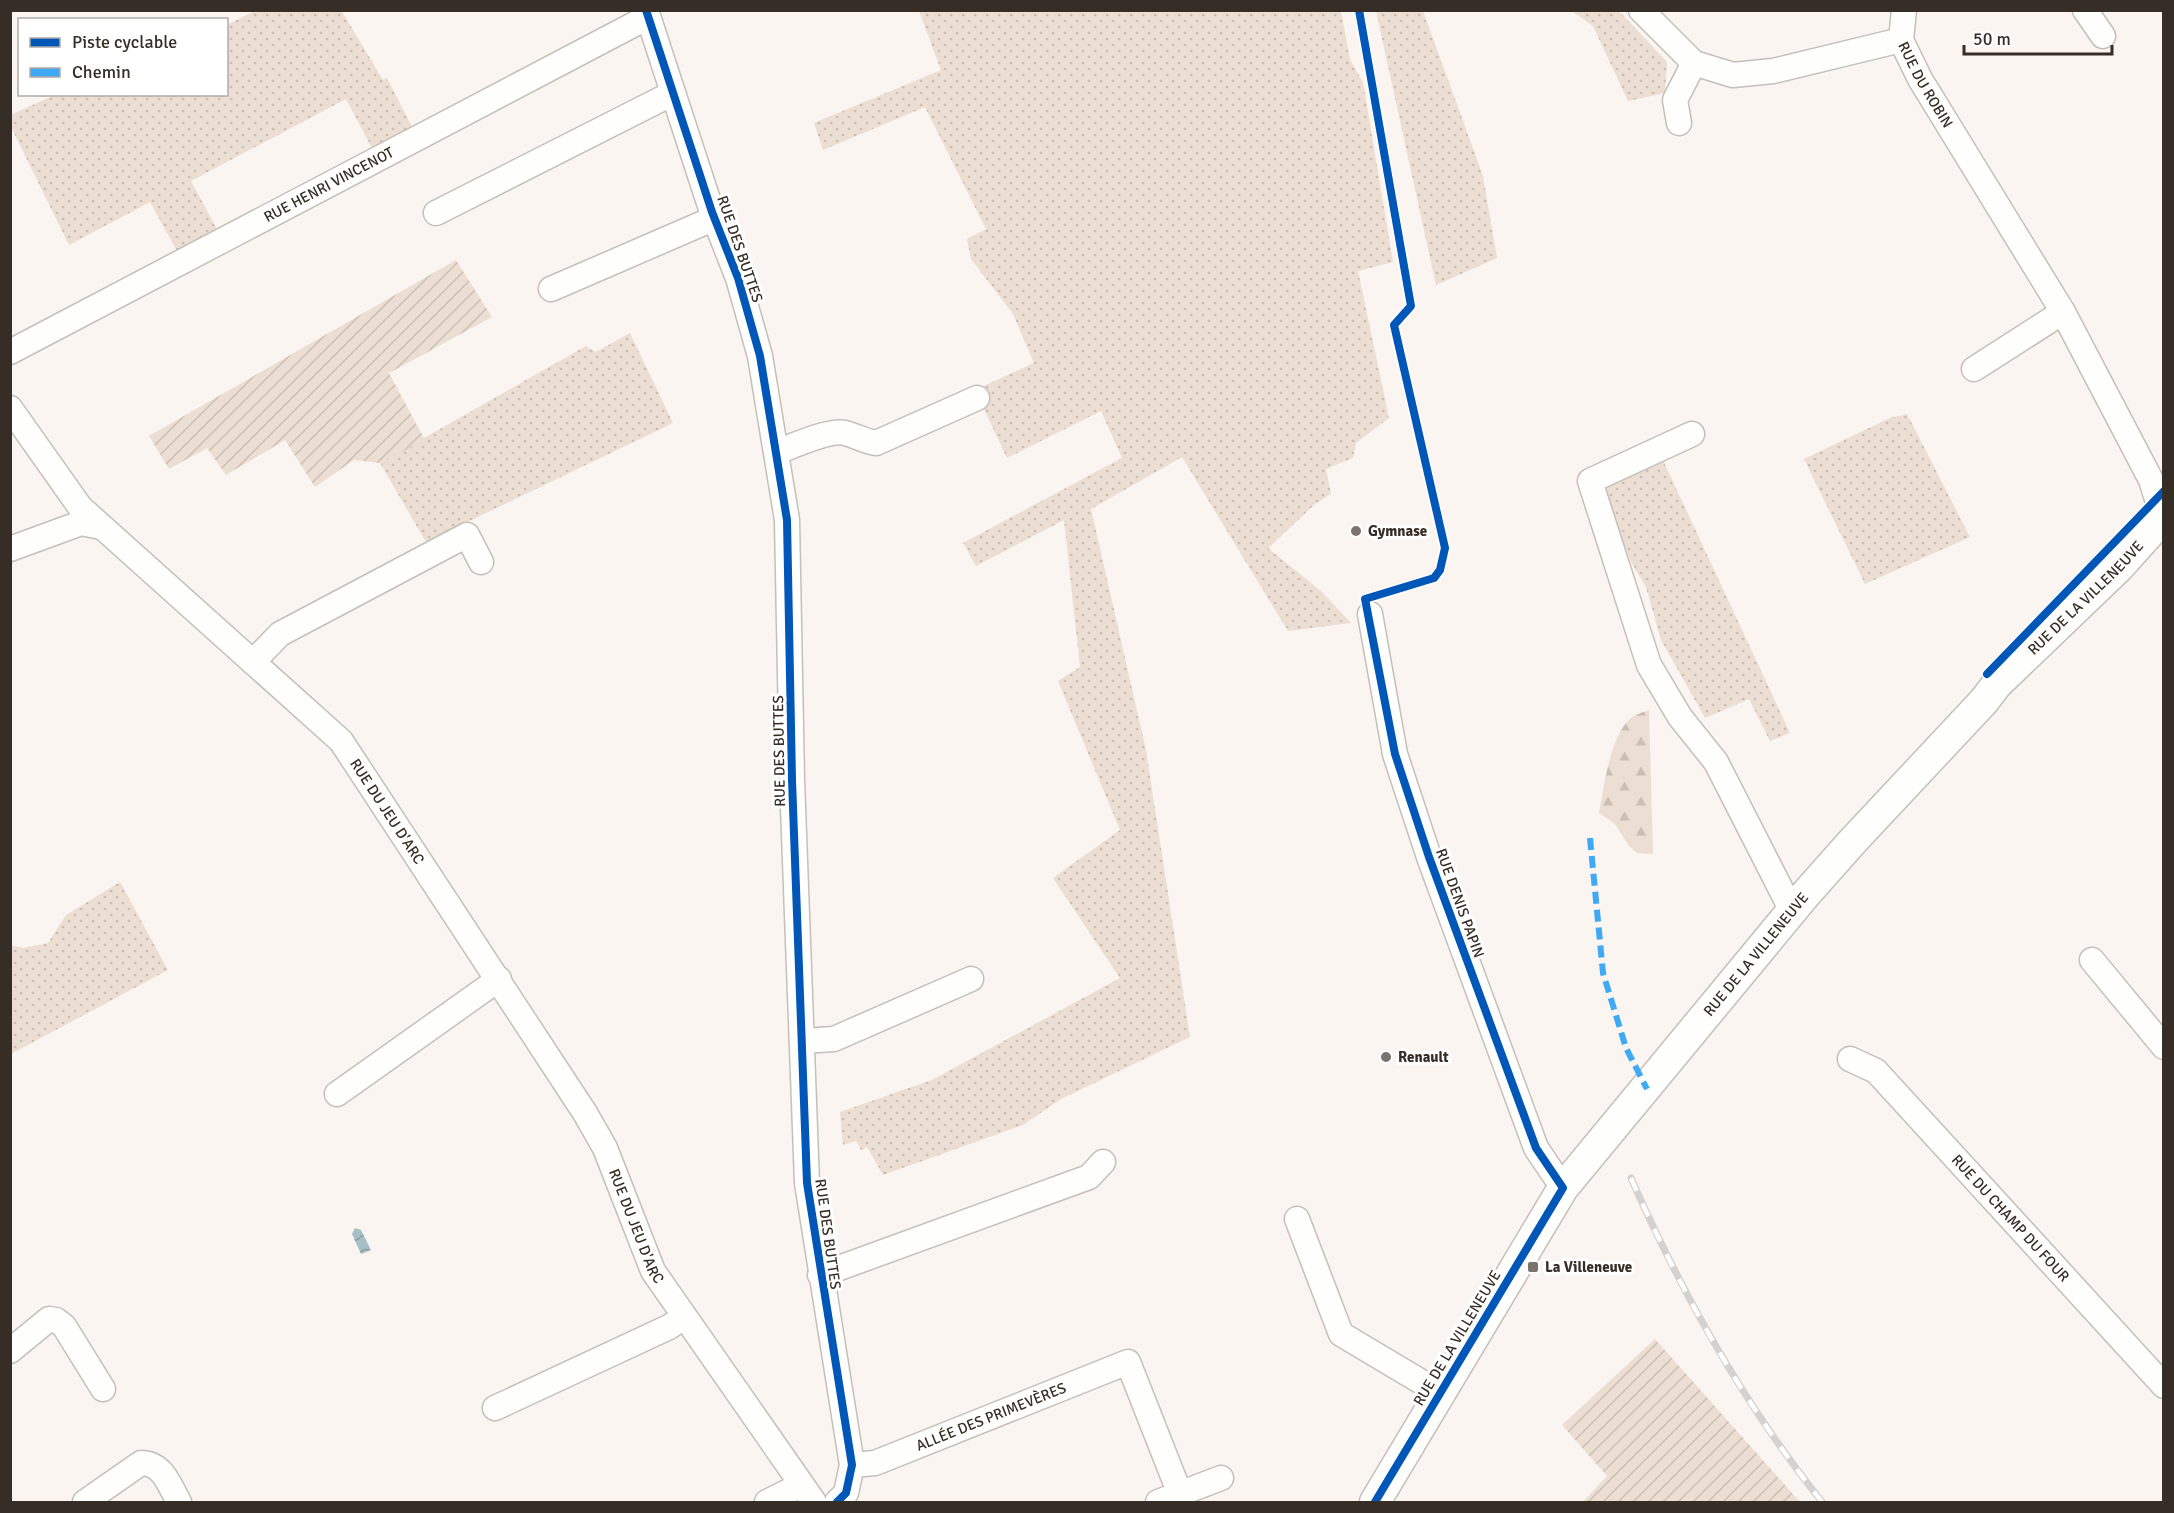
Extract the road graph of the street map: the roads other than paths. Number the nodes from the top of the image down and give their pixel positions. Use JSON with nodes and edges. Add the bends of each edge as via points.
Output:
{"nodes":[{"id":1,"x":1641,"y":10,"type":"edge"},
{"id":2,"x":1904,"y":10,"type":"edge"},
{"id":3,"x":2085,"y":10,"type":"edge"},
{"id":4,"x":647,"y":14,"type":"edge"},
{"id":5,"x":2103,"y":36,"type":"dead end"},
{"id":6,"x":1901,"y":40,"type":"junction"},
{"id":7,"x":1694,"y":63,"type":"junction"},
{"id":8,"x":673,"y":93,"type":"junction"},
{"id":9,"x":1679,"y":123,"type":"dead end"},
{"id":10,"x":436,"y":213,"type":"dead end"},
{"id":11,"x":715,"y":218,"type":"junction"},
{"id":12,"x":551,"y":289,"type":"dead end"},
{"id":13,"x":2062,"y":312,"type":"junction"},
{"id":14,"x":10,"y":352,"type":"edge"},
{"id":15,"x":1974,"y":369,"type":"dead end"},
{"id":16,"x":976,"y":398,"type":"dead end"},
{"id":17,"x":10,"y":408,"type":"edge"},
{"id":18,"x":1692,"y":434,"type":"dead end"},
{"id":19,"x":777,"y":452,"type":"junction"},
{"id":20,"x":2163,"y":519,"type":"edge"},
{"id":21,"x":101,"y":527,"type":"junction"},
{"id":22,"x":10,"y":549,"type":"edge"},
{"id":23,"x":481,"y":561,"type":"dead end"},
{"id":24,"x":1370,"y":614,"type":"dead end"},
{"id":25,"x":253,"y":662,"type":"junction"},
{"id":26,"x":1792,"y":911,"type":"junction"},
{"id":27,"x":2092,"y":960,"type":"dead end"},
{"id":28,"x":499,"y":979,"type":"junction"},
{"id":29,"x":971,"y":979,"type":"dead end"},
{"id":30,"x":802,"y":1041,"type":"junction"},
{"id":31,"x":2163,"y":1047,"type":"edge"},
{"id":32,"x":1850,"y":1059,"type":"dead end"},
{"id":33,"x":337,"y":1094,"type":"dead end"},
{"id":34,"x":1103,"y":1162,"type":"dead end"},
{"id":35,"x":1563,"y":1188,"type":"junction"},
{"id":36,"x":1297,"y":1219,"type":"dead end"},
{"id":37,"x":820,"y":1275,"type":"junction"},
{"id":38,"x":684,"y":1317,"type":"junction"},
{"id":39,"x":10,"y":1351,"type":"edge"},
{"id":40,"x":2163,"y":1386,"type":"edge"},
{"id":41,"x":104,"y":1389,"type":"dead end"},
{"id":42,"x":1440,"y":1393,"type":"junction"},
{"id":43,"x":495,"y":1408,"type":"dead end"},
{"id":44,"x":852,"y":1466,"type":"junction"},
{"id":45,"x":1221,"y":1478,"type":"dead end"},
{"id":46,"x":807,"y":1494,"type":"edge"},
{"id":47,"x":1180,"y":1494,"type":"junction"},
{"id":48,"x":85,"y":1503,"type":"edge"},
{"id":49,"x":179,"y":1503,"type":"edge"},
{"id":50,"x":767,"y":1503,"type":"edge"},
{"id":51,"x":837,"y":1503,"type":"edge"},
{"id":52,"x":1158,"y":1503,"type":"edge"},
{"id":53,"x":1375,"y":1503,"type":"edge"}],
"edges":[{"from":1,"to":7,"type":"street","name":"RUE DU ROBIN"},
{"from":2,"to":6,"type":"street"},
{"from":3,"to":5,"type":"street"},
{"from":4,"to":8,"type":"street","name":"RUE DES BUTTES"},
{"from":4,"to":14,"type":"street","name":"RUE HENRI VINCENOT"},
{"from":6,"to":7,"type":"street","name":"RUE DU ROBIN","via":[[1773,71],[1734,75]]},
{"from":6,"to":13,"type":"street","name":"RUE DU ROBIN","via":[[1943,117]]},
{"from":7,"to":9,"type":"street","via":[[1675,100]]},
{"from":8,"to":10,"type":"street"},
{"from":8,"to":11,"type":"street","name":"RUE DES BUTTES"},
{"from":11,"to":12,"type":"street","name":"RUE DES BUTTES"},
{"from":11,"to":19,"type":"street","name":"RUE DES BUTTES","via":[[751,323]]},
{"from":13,"to":15,"type":"street"},
{"from":13,"to":20,"type":"street","name":"RUE DU ROBIN","via":[[2151,480]]},
{"from":16,"to":19,"type":"street","via":[[876,443],[844,433],[828,434]]},
{"from":17,"to":21,"type":"street","name":"RUE DU JEU D'ARC","via":[[59,480]]},
{"from":18,"to":26,"type":"street","via":[[1590,481],[1649,665],[1680,717],[1716,762]]},
{"from":19,"to":30,"type":"street","name":"RUE DES BUTTES","via":[[789,554],[792,780]]},
{"from":20,"to":26,"type":"main road","name":"RUE DE LA VILLENEUVE","via":[[2119,567],[1997,684]]},
{"from":21,"to":22,"type":"street","via":[[81,523]]},
{"from":21,"to":25,"type":"street","name":"RUE DU JEU D'ARC"},
{"from":23,"to":25,"type":"street","via":[[467,535],[279,634]]},
{"from":24,"to":35,"type":"street","name":"RUE DENIS PAPIN","via":[[1395,754],[1429,857],[1536,1148]]},
{"from":25,"to":28,"type":"street","name":"RUE DU JEU D'ARC","via":[[341,741]]},
{"from":26,"to":35,"type":"main road","name":"RUE DE LA VILLENEUVE"},
{"from":27,"to":31,"type":"street"},
{"from":28,"to":33,"type":"street"},
{"from":28,"to":38,"type":"street","name":"RUE DU JEU D'ARC","via":[[605,1148],[652,1271]]},
{"from":29,"to":30,"type":"street","via":[[834,1039]]},
{"from":30,"to":37,"type":"street","name":"RUE DES BUTTES","via":[[807,1183]]},
{"from":32,"to":40,"type":"street","name":"RUE DU CHAMP DU FOUR","via":[[1876,1071]]},
{"from":34,"to":37,"type":"street","name":"RUE DES BUTTES","via":[[1089,1177]]},
{"from":35,"to":42,"type":"main road","name":"RUE DE LA VILLENEUVE"},
{"from":36,"to":42,"type":"street","via":[[1341,1334]]},
{"from":37,"to":44,"type":"street","name":"RUE DES BUTTES"},
{"from":38,"to":43,"type":"street"},
{"from":38,"to":46,"type":"street","name":"RUE DU JEU D'ARC"},
{"from":39,"to":41,"type":"street","via":[[48,1319],[56,1320],[64,1326]]},
{"from":42,"to":53,"type":"main road","name":"RUE DE LA VILLENEUVE"},
{"from":44,"to":47,"type":"street","name":"ALLÉE DES PRIMEVÈRES","via":[[875,1462],[1128,1362]]},
{"from":44,"to":51,"type":"street","name":"RUE DES BUTTES","via":[[846,1493]]},
{"from":45,"to":47,"type":"street"},
{"from":46,"to":50,"type":"street","name":"RUE DU JEU D'ARC"},
{"from":47,"to":52,"type":"street"},
{"from":48,"to":49,"type":"street","via":[[141,1463],[152,1463]]}]}
